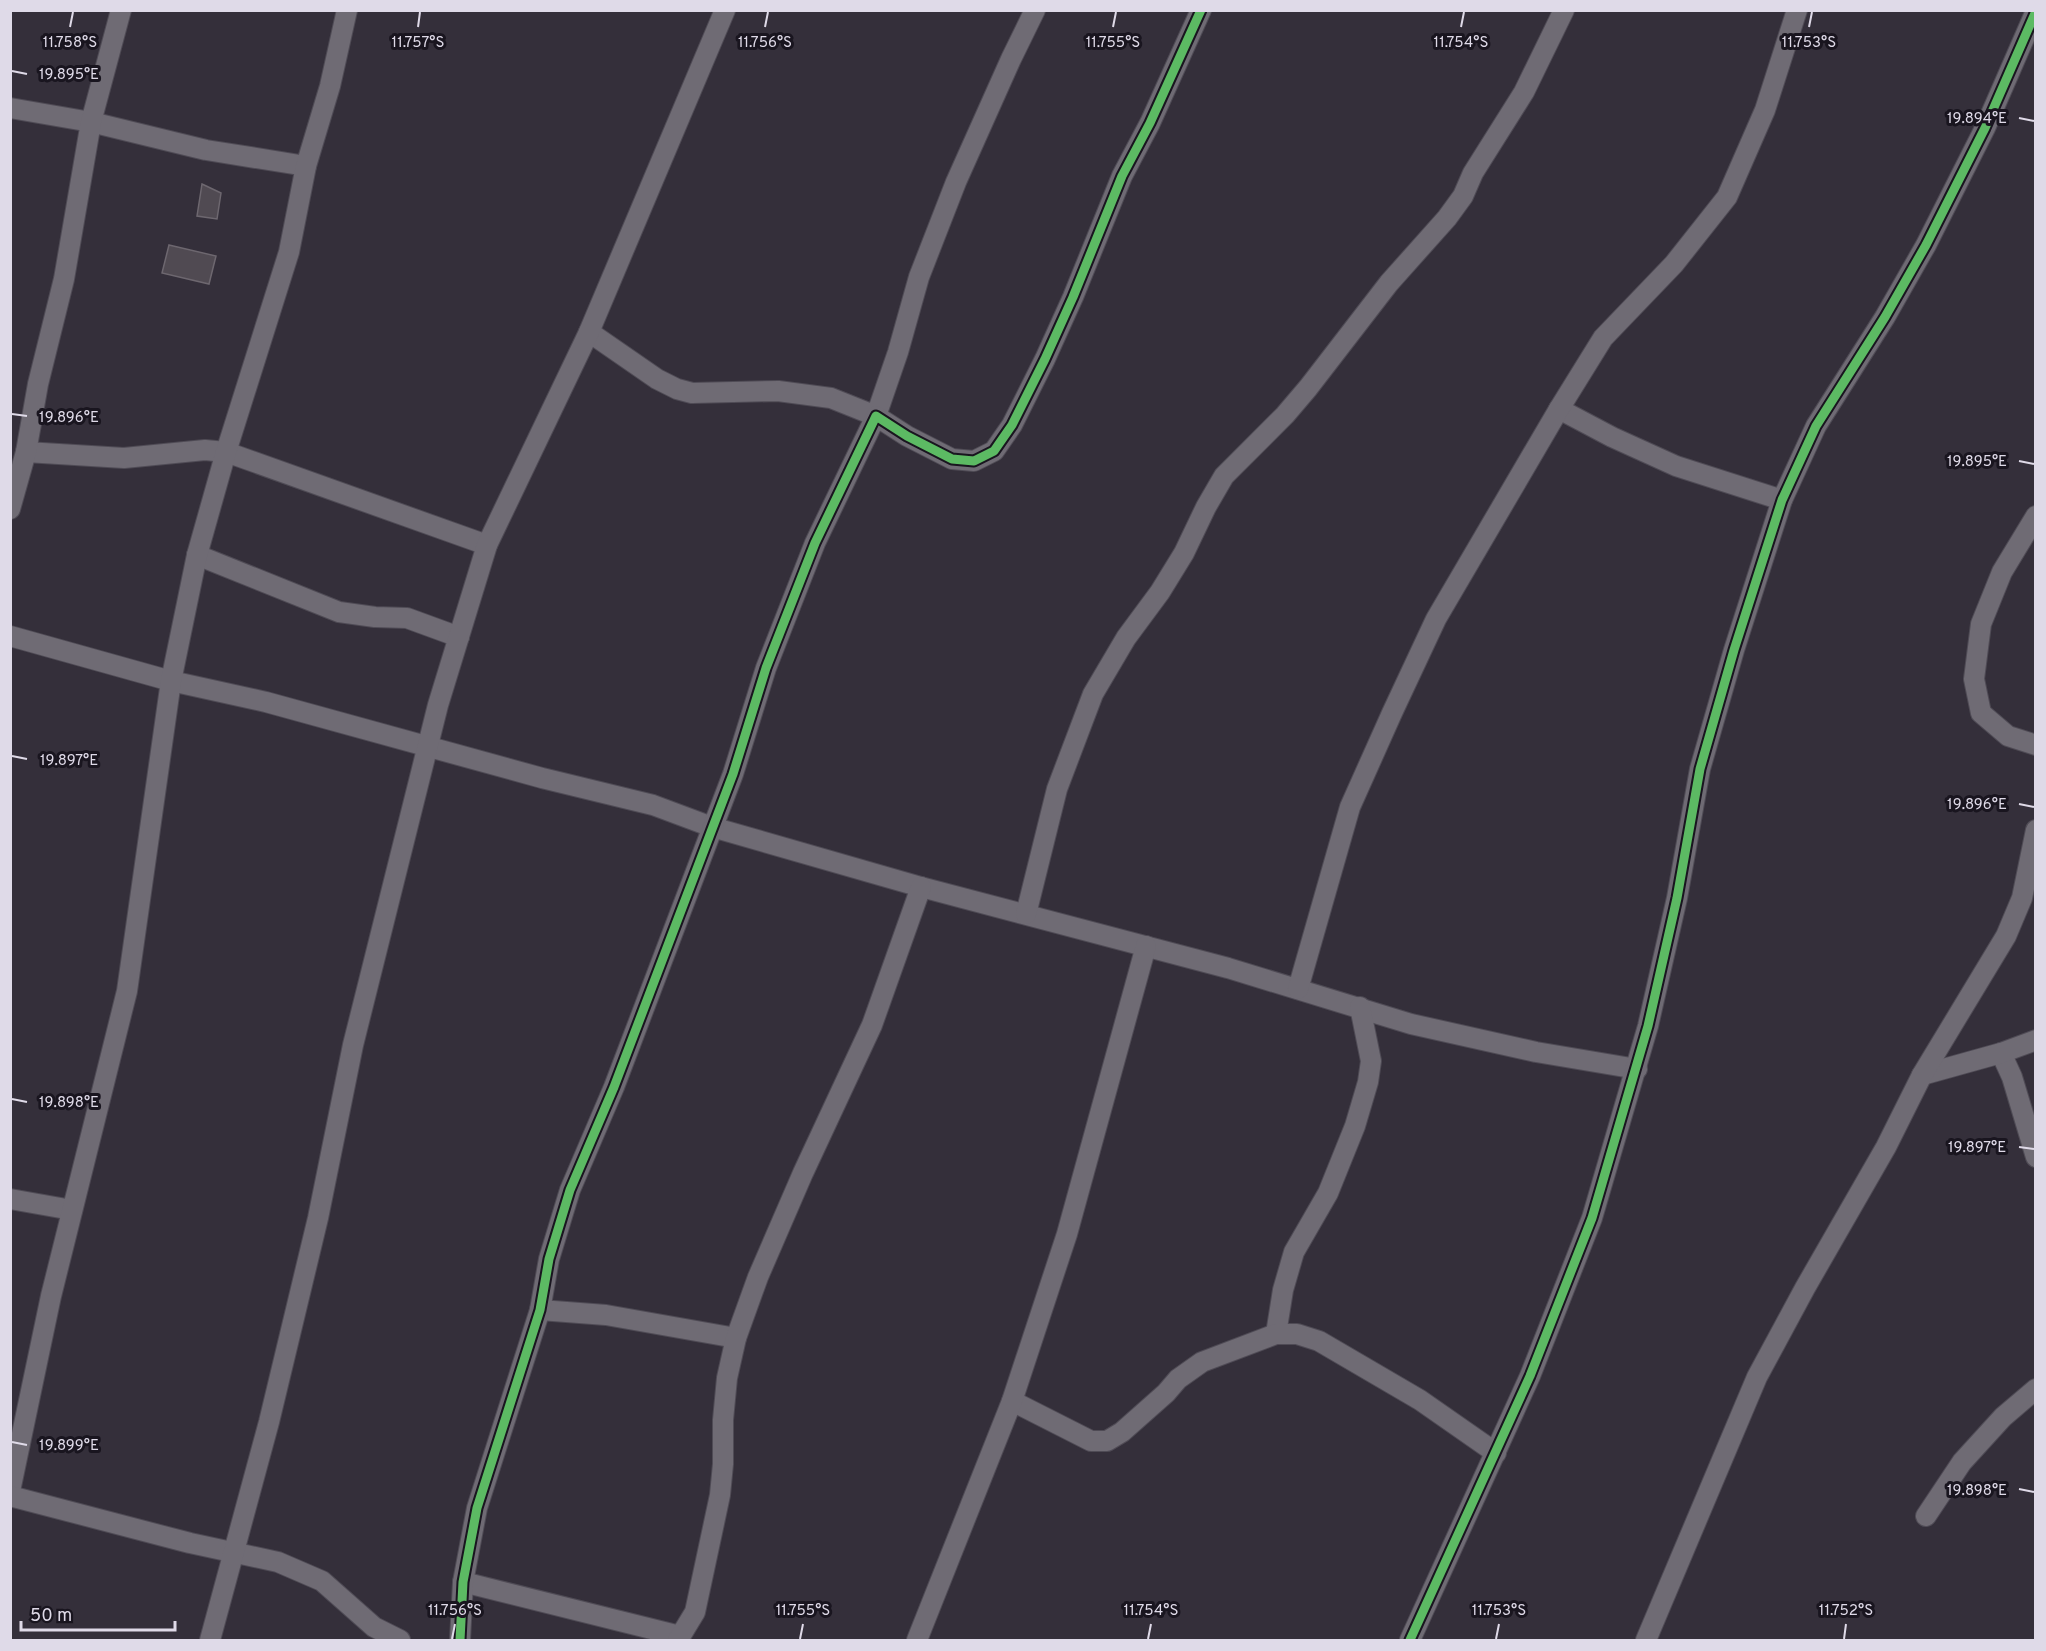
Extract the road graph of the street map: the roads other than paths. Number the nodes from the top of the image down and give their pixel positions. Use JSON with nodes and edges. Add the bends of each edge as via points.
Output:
{"nodes":[{"id":1,"x":121,"y":10,"type":"edge"},
{"id":2,"x":347,"y":10,"type":"edge"},
{"id":3,"x":725,"y":10,"type":"edge"},
{"id":4,"x":1035,"y":10,"type":"edge"},
{"id":5,"x":1564,"y":10,"type":"edge"},
{"id":6,"x":1797,"y":10,"type":"edge"},
{"id":7,"x":1199,"y":11,"type":"edge"},
{"id":8,"x":2036,"y":11,"type":"edge"},
{"id":9,"x":10,"y":108,"type":"edge"},
{"id":10,"x":91,"y":122,"type":"junction"},
{"id":11,"x":306,"y":166,"type":"junction"},
{"id":12,"x":589,"y":332,"type":"junction"},
{"id":13,"x":1559,"y":409,"type":"junction"},
{"id":14,"x":876,"y":416,"type":"junction"},
{"id":15,"x":26,"y":452,"type":"junction"},
{"id":16,"x":226,"y":452,"type":"junction"},
{"id":17,"x":1782,"y":500,"type":"junction"},
{"id":18,"x":10,"y":509,"type":"edge"},
{"id":19,"x":2036,"y":516,"type":"edge"},
{"id":20,"x":487,"y":545,"type":"junction"},
{"id":21,"x":197,"y":555,"type":"junction"},
{"id":22,"x":10,"y":636,"type":"edge"},
{"id":23,"x":459,"y":637,"type":"junction"},
{"id":24,"x":171,"y":681,"type":"junction"},
{"id":25,"x":2036,"y":745,"type":"edge"},
{"id":26,"x":429,"y":748,"type":"junction"},
{"id":27,"x":712,"y":827,"type":"junction"},
{"id":28,"x":2036,"y":830,"type":"edge"},
{"id":29,"x":921,"y":887,"type":"junction"},
{"id":30,"x":1026,"y":914,"type":"junction"},
{"id":31,"x":1146,"y":946,"type":"junction"},
{"id":32,"x":1298,"y":988,"type":"junction"},
{"id":33,"x":1360,"y":1007,"type":"junction"},
{"id":34,"x":2036,"y":1040,"type":"edge"},
{"id":35,"x":2001,"y":1053,"type":"junction"},
{"id":36,"x":1637,"y":1069,"type":"junction"},
{"id":37,"x":1922,"y":1075,"type":"junction"},
{"id":38,"x":2036,"y":1157,"type":"edge"},
{"id":39,"x":10,"y":1199,"type":"edge"},
{"id":40,"x":72,"y":1210,"type":"junction"},
{"id":41,"x":540,"y":1310,"type":"junction"},
{"id":42,"x":1276,"y":1334,"type":"junction"},
{"id":43,"x":736,"y":1338,"type":"junction"},
{"id":44,"x":2036,"y":1389,"type":"edge"},
{"id":45,"x":1012,"y":1401,"type":"junction"},
{"id":46,"x":1496,"y":1453,"type":"junction"},
{"id":47,"x":10,"y":1491,"type":"edge"},
{"id":48,"x":10,"y":1496,"type":"edge"},
{"id":49,"x":1926,"y":1516,"type":"dead end"},
{"id":50,"x":234,"y":1551,"type":"junction"},
{"id":51,"x":464,"y":1582,"type":"junction"},
{"id":52,"x":679,"y":1638,"type":"edge"},
{"id":53,"x":210,"y":1641,"type":"edge"},
{"id":54,"x":400,"y":1641,"type":"edge"},
{"id":55,"x":460,"y":1641,"type":"edge"},
{"id":56,"x":917,"y":1641,"type":"edge"},
{"id":57,"x":1410,"y":1641,"type":"edge"},
{"id":58,"x":1646,"y":1641,"type":"edge"}],
"edges":[{"from":1,"to":10,"type":"street"},
{"from":2,"to":11,"type":"street"},
{"from":3,"to":12,"type":"street"},
{"from":4,"to":14,"type":"street","via":[[956,182],[919,277]]},
{"from":5,"to":30,"type":"street","via":[[1524,92],[1463,195],[1300,397],[1224,476],[1184,553],[1109,666],[1093,694],[1057,789]]},
{"from":6,"to":13,"type":"street","via":[[1766,110],[1727,197],[1674,264],[1603,338]]},
{"from":7,"to":14,"type":"street","via":[[1122,176],[1045,359],[1012,425],[994,451],[974,461],[952,459]]},
{"from":8,"to":17,"type":"street","via":[[1985,128],[1926,245],[1816,426]]},
{"from":9,"to":10,"type":"street"},
{"from":10,"to":11,"type":"street","via":[[206,150]]},
{"from":10,"to":15,"type":"street","via":[[64,279]]},
{"from":11,"to":16,"type":"street","via":[[288,252]]},
{"from":12,"to":14,"type":"street","via":[[676,389],[692,393],[778,391],[831,398]]},
{"from":12,"to":20,"type":"street"},
{"from":13,"to":17,"type":"street","via":[[1676,466]]},
{"from":13,"to":32,"type":"street","via":[[1436,619],[1392,713],[1350,807]]},
{"from":14,"to":27,"type":"street","via":[[811,554],[766,668]]},
{"from":15,"to":16,"type":"street","via":[[124,458],[205,450]]},
{"from":15,"to":18,"type":"street"},
{"from":16,"to":20,"type":"street"},
{"from":16,"to":21,"type":"street"},
{"from":17,"to":36,"type":"street","via":[[1700,769],[1677,898]]},
{"from":19,"to":25,"type":"street","via":[[2002,572],[1981,624],[1974,679],[1981,713],[2008,735]]},
{"from":20,"to":23,"type":"street"},
{"from":21,"to":23,"type":"street","via":[[339,612],[407,618]]},
{"from":21,"to":24,"type":"street"},
{"from":22,"to":24,"type":"street"},
{"from":23,"to":26,"type":"street"},
{"from":24,"to":26,"type":"street","via":[[266,702]]},
{"from":24,"to":40,"type":"street","via":[[128,991]]},
{"from":26,"to":27,"type":"street","via":[[653,805]]},
{"from":26,"to":50,"type":"street","via":[[353,1045],[318,1218]]},
{"from":27,"to":29,"type":"street"},
{"from":27,"to":41,"type":"street","via":[[614,1087],[570,1190],[549,1259]]},
{"from":28,"to":37,"type":"street","via":[[2022,898],[2006,936]]},
{"from":29,"to":30,"type":"street"},
{"from":29,"to":43,"type":"street","via":[[872,1025],[758,1277]]},
{"from":30,"to":31,"type":"street"},
{"from":31,"to":32,"type":"street"},
{"from":31,"to":45,"type":"street","via":[[1067,1234]]},
{"from":32,"to":33,"type":"street"},
{"from":33,"to":36,"type":"street","via":[[1412,1024]]},
{"from":33,"to":42,"type":"street","via":[[1370,1053],[1368,1082],[1328,1193],[1294,1252]]},
{"from":34,"to":35,"type":"street"},
{"from":35,"to":37,"type":"street"},
{"from":35,"to":38,"type":"street"},
{"from":36,"to":46,"type":"street","via":[[1592,1218]]},
{"from":37,"to":58,"type":"street","via":[[1757,1377]]},
{"from":39,"to":40,"type":"street"},
{"from":40,"to":47,"type":"street"},
{"from":41,"to":43,"type":"street","via":[[606,1315]]},
{"from":41,"to":51,"type":"street","via":[[477,1508]]},
{"from":42,"to":45,"type":"street","via":[[1202,1362],[1107,1441],[1091,1441]]},
{"from":42,"to":46,"type":"street","via":[[1297,1334],[1319,1341],[1420,1400]]},
{"from":43,"to":52,"type":"street","via":[[727,1378],[720,1495],[695,1612]]},
{"from":44,"to":49,"type":"street","via":[[2003,1417],[1962,1462]]},
{"from":45,"to":56,"type":"street"},
{"from":46,"to":57,"type":"street"},
{"from":48,"to":50,"type":"street"},
{"from":50,"to":53,"type":"street"},
{"from":50,"to":54,"type":"street","via":[[278,1562],[322,1581],[374,1627]]},
{"from":51,"to":52,"type":"street"},
{"from":51,"to":55,"type":"street"}]}
